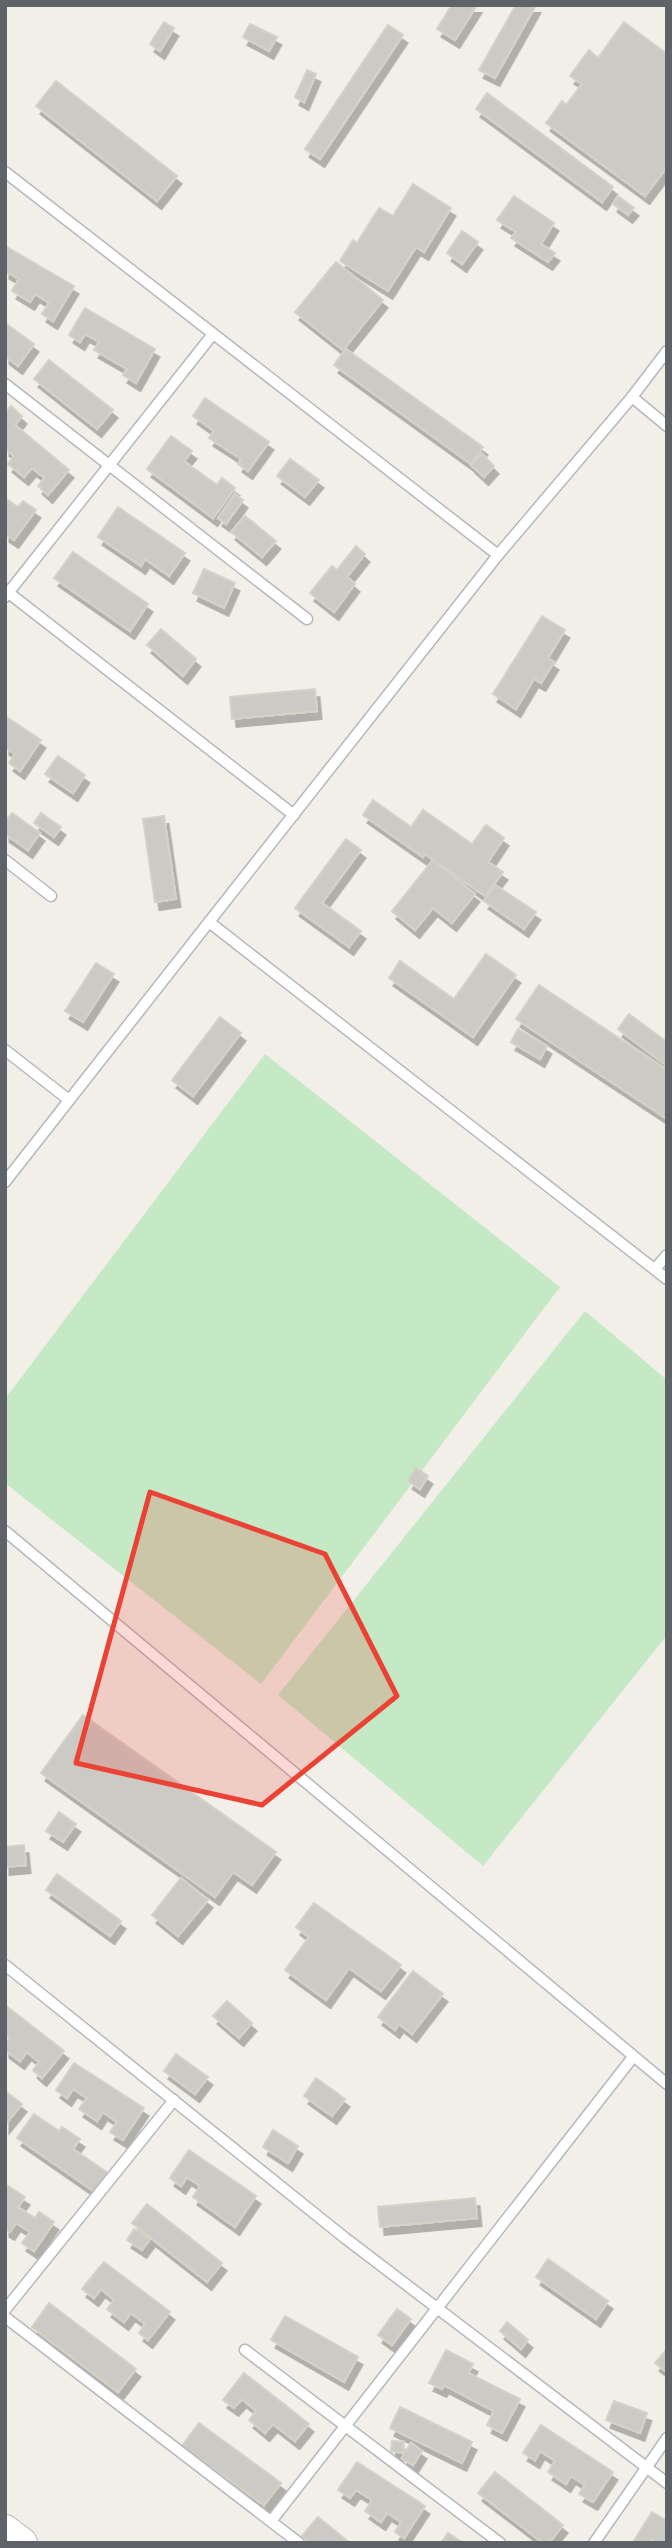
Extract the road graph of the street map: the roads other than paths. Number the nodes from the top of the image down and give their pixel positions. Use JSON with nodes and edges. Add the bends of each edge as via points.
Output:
{"nodes":[{"id":1,"x":7,"y":176,"type":"edge"},
{"id":2,"x":213,"y":334,"type":"junction"},
{"id":3,"x":667,"y":351,"type":"edge"},
{"id":4,"x":5,"y":384,"type":"edge"},
{"id":5,"x":632,"y":397,"type":"junction"},
{"id":6,"x":667,"y":426,"type":"edge"},
{"id":7,"x":110,"y":466,"type":"junction"},
{"id":8,"x":498,"y":555,"type":"junction"},
{"id":9,"x":7,"y":593,"type":"edge"},
{"id":10,"x":306,"y":619,"type":"dead end"},
{"id":11,"x":294,"y":815,"type":"junction"},
{"id":12,"x":5,"y":860,"type":"edge"},
{"id":13,"x":51,"y":896,"type":"dead end"},
{"id":14,"x":209,"y":922,"type":"junction"},
{"id":15,"x":5,"y":1050,"type":"edge"},
{"id":16,"x":69,"y":1100,"type":"junction"},
{"id":17,"x":5,"y":1182,"type":"edge"},
{"id":18,"x":667,"y":1255,"type":"edge"},
{"id":19,"x":655,"y":1269,"type":"junction"},
{"id":20,"x":667,"y":1279,"type":"edge"},
{"id":21,"x":5,"y":1531,"type":"edge"},
{"id":22,"x":5,"y":1965,"type":"edge"},
{"id":23,"x":633,"y":2057,"type":"junction"},
{"id":24,"x":667,"y":2084,"type":"edge"},
{"id":25,"x":174,"y":2100,"type":"junction"},
{"id":26,"x":5,"y":2309,"type":"edge"},
{"id":27,"x":438,"y":2309,"type":"junction"},
{"id":28,"x":5,"y":2317,"type":"edge"},
{"id":29,"x":245,"y":2350,"type":"dead end"},
{"id":30,"x":346,"y":2426,"type":"junction"},
{"id":31,"x":667,"y":2438,"type":"edge"},
{"id":32,"x":648,"y":2468,"type":"junction"},
{"id":33,"x":667,"y":2483,"type":"edge"},
{"id":34,"x":272,"y":2521,"type":"junction"},
{"id":35,"x":5,"y":2530,"type":"edge"},
{"id":36,"x":22,"y":2543,"type":"edge"},
{"id":37,"x":299,"y":2543,"type":"edge"},
{"id":38,"x":500,"y":2543,"type":"edge"},
{"id":39,"x":594,"y":2543,"type":"edge"}],
"edges":[{"from":1,"to":2,"type":"lane"},
{"from":2,"to":7,"type":"lane"},
{"from":2,"to":8,"type":"lane"},
{"from":3,"to":5,"type":"lane"},
{"from":4,"to":7,"type":"lane"},
{"from":5,"to":6,"type":"lane"},
{"from":5,"to":8,"type":"lane"},
{"from":7,"to":9,"type":"lane"},
{"from":7,"to":10,"type":"lane"},
{"from":8,"to":11,"type":"lane"},
{"from":9,"to":11,"type":"lane"},
{"from":11,"to":14,"type":"lane"},
{"from":12,"to":13,"type":"lane"},
{"from":14,"to":16,"type":"lane"},
{"from":14,"to":19,"type":"lane"},
{"from":15,"to":16,"type":"lane"},
{"from":16,"to":17,"type":"lane"},
{"from":18,"to":19,"type":"lane"},
{"from":19,"to":20,"type":"lane"},
{"from":21,"to":23,"type":"lane"},
{"from":22,"to":25,"type":"lane"},
{"from":23,"to":24,"type":"lane"},
{"from":23,"to":27,"type":"lane"},
{"from":25,"to":26,"type":"lane"},
{"from":25,"to":27,"type":"lane"},
{"from":27,"to":30,"type":"lane"},
{"from":27,"to":32,"type":"lane"},
{"from":28,"to":34,"type":"lane"},
{"from":29,"to":30,"type":"lane"},
{"from":30,"to":34,"type":"lane"},
{"from":30,"to":38,"type":"lane"},
{"from":31,"to":32,"type":"lane"},
{"from":32,"to":33,"type":"lane"},
{"from":32,"to":39,"type":"lane"},
{"from":34,"to":37,"type":"lane"},
{"from":35,"to":36,"type":"main road"}]}
